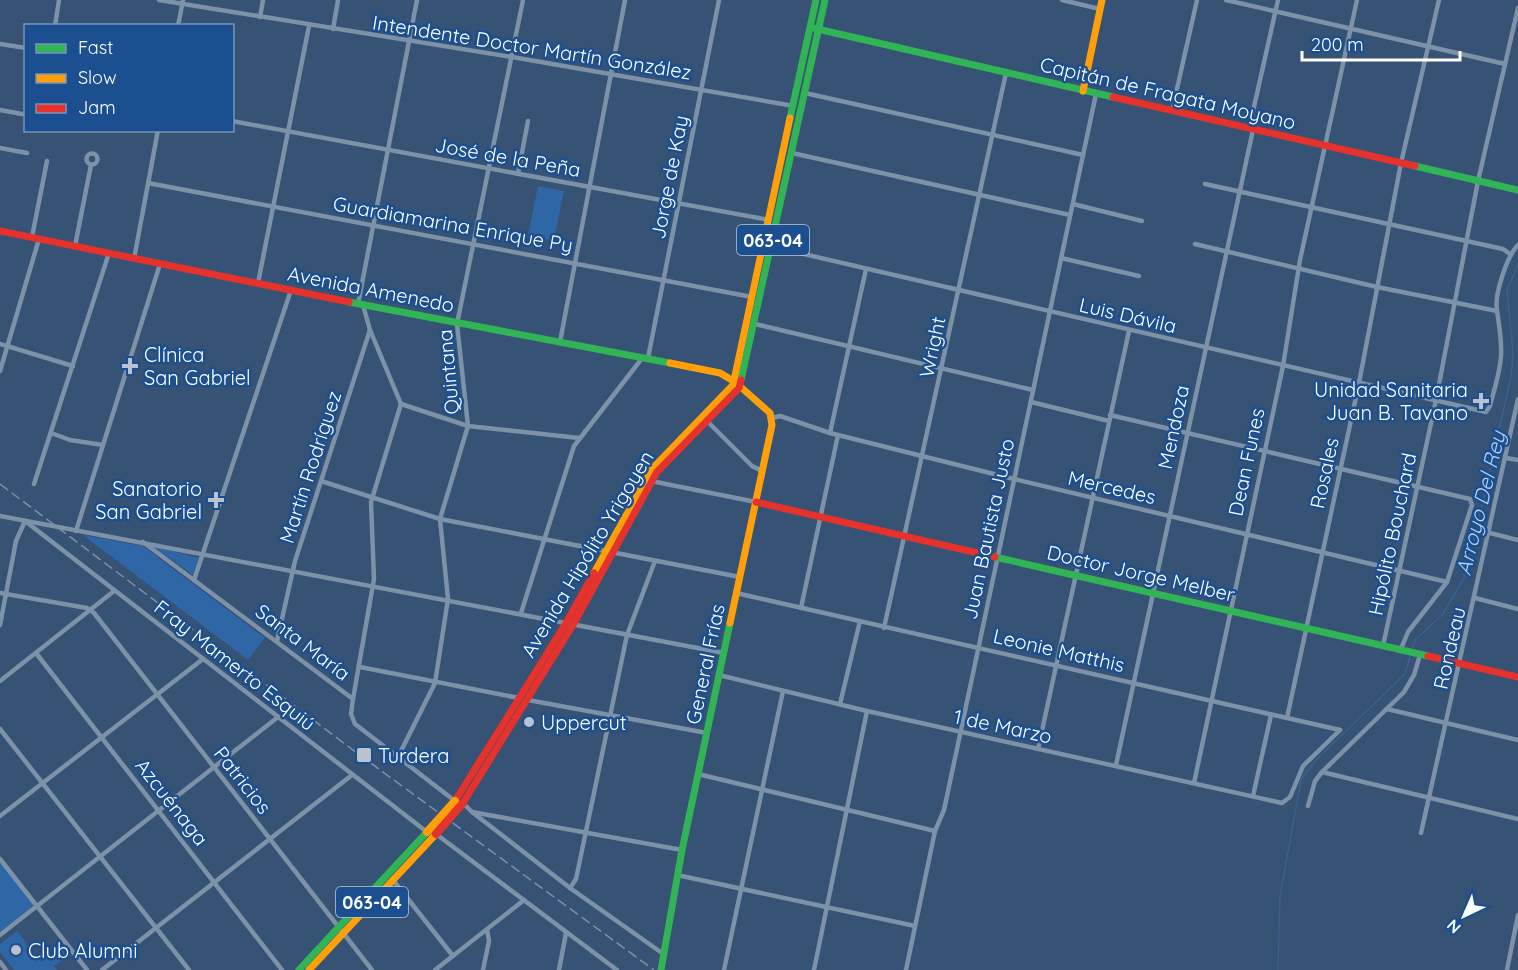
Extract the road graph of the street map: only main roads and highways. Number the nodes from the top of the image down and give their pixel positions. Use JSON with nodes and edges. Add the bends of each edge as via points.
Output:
{"nodes":[{"id":1,"x":816,"y":0,"type":"edge"},
{"id":2,"x":824,"y":0,"type":"edge"},
{"id":3,"x":1101,"y":4,"type":"edge"},
{"id":4,"x":814,"y":28,"type":"junction"},
{"id":5,"x":1083,"y":91,"type":"junction"},
{"id":6,"x":1518,"y":190,"type":"edge"},
{"id":7,"x":773,"y":221,"type":"junction"},
{"id":8,"x":0,"y":231,"type":"edge"},
{"id":9,"x":768,"y":246,"type":"junction"},
{"id":10,"x":737,"y":384,"type":"junction"},
{"id":11,"x":756,"y":501,"type":"junction"},
{"id":12,"x":609,"y":553,"type":"junction"},
{"id":13,"x":1518,"y":677,"type":"edge"},
{"id":14,"x":431,"y":833,"type":"junction"},
{"id":15,"x":340,"y":930,"type":"junction"},
{"id":16,"x":662,"y":969,"type":"edge"},
{"id":17,"x":299,"y":970,"type":"edge"},
{"id":18,"x":309,"y":970,"type":"edge"}],
"edges":[{"from":1,"to":4,"type":"main road","name":"Avenida Hipólito Yrigoyen","number":"063-04"},
{"from":2,"to":4,"type":"main road","name":"Avenida Hipólito Yrigoyen","number":"063-04"},
{"from":3,"to":5,"type":"main road"},
{"from":4,"to":5,"type":"main road","name":"Capitán de Fragata Moyano"},
{"from":4,"to":7,"type":"main road","name":"Avenida Hipólito Yrigoyen","number":"063-04","via":[[794,106]]},
{"from":4,"to":7,"type":"main road","name":"Avenida Hipólito Yrigoyen","number":"063-04","via":[[805,93]]},
{"from":5,"to":6,"type":"main road","name":"Capitán de Fragata Moyano"},
{"from":7,"to":9,"type":"main road","name":"Avenida Hipólito Yrigoyen","number":"063-04"},
{"from":8,"to":10,"type":"main road","name":"Avenida Amenedo","via":[[720,373]]},
{"from":9,"to":10,"type":"main road","name":"Avenida Hipólito Yrigoyen","number":"063-04","via":[[755,324]]},
{"from":9,"to":10,"type":"main road","name":"Avenida Hipólito Yrigoyen","number":"063-04","via":[[752,297]]},
{"from":10,"to":11,"type":"main road","name":"General Frías","via":[[772,418]]},
{"from":10,"to":12,"type":"main road","name":"Avenida Hipólito Yrigoyen","number":"063-04","via":[[664,462]]},
{"from":10,"to":12,"type":"main road","name":"Avenida Hipólito Yrigoyen","number":"063-04","via":[[652,469]]},
{"from":11,"to":13,"type":"main road","name":"Doctor Jorge Melber"},
{"from":11,"to":16,"type":"main road","name":"General Frías","via":[[682,850]]},
{"from":12,"to":14,"type":"main road","name":"Avenida Hipólito Yrigoyen","number":"063-04","bridge":true,"via":[[570,624],[459,802]]},
{"from":14,"to":15,"type":"main road","name":"Avenida Hipólito Yrigoyen","number":"063-04"},
{"from":14,"to":15,"type":"main road","name":"Avenida Hipólito Yrigoyen","number":"063-04","via":[[393,880]]},
{"from":15,"to":17,"type":"main road","name":"Avenida Hipólito Yrigoyen","number":"063-04"},
{"from":15,"to":18,"type":"main road","name":"Avenida Hipólito Yrigoyen","number":"063-04"}]}
